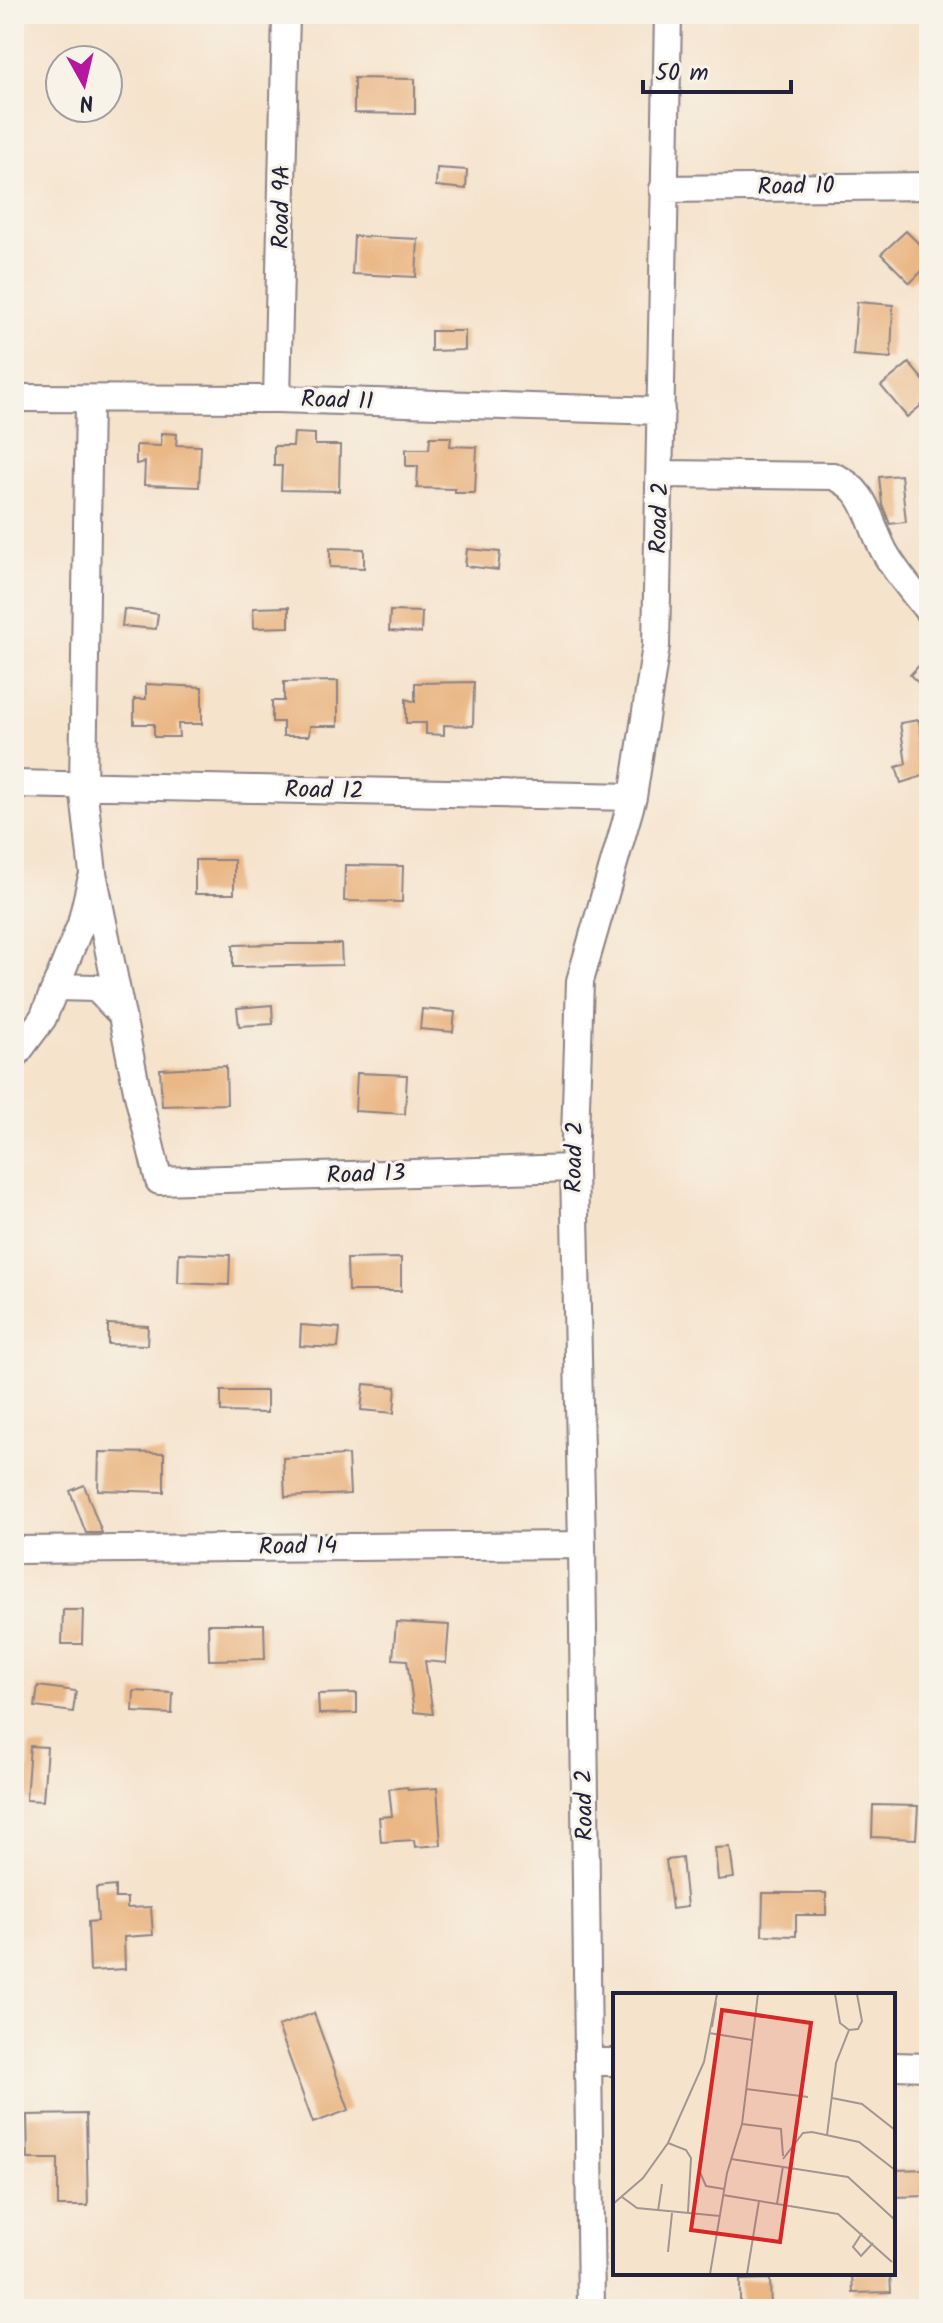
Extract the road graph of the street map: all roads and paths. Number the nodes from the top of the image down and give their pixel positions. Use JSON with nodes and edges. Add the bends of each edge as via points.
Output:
{"nodes":[{"id":1,"x":286,"y":14,"type":"edge"},
{"id":2,"x":668,"y":14,"type":"edge"},
{"id":3,"x":929,"y":186,"type":"edge"},
{"id":4,"x":663,"y":189,"type":"junction"},
{"id":5,"x":14,"y":398,"type":"edge"},
{"id":6,"x":277,"y":399,"type":"junction"},
{"id":7,"x":89,"y":400,"type":"junction"},
{"id":8,"x":661,"y":411,"type":"junction"},
{"id":9,"x":661,"y":474,"type":"junction"},
{"id":10,"x":929,"y":612,"type":"edge"},
{"id":11,"x":14,"y":784,"type":"edge"},
{"id":12,"x":83,"y":786,"type":"junction"},
{"id":13,"x":633,"y":797,"type":"junction"},
{"id":14,"x":93,"y":873,"type":"junction"},
{"id":15,"x":56,"y":987,"type":"junction"},
{"id":16,"x":120,"y":1013,"type":"junction"},
{"id":17,"x":14,"y":1057,"type":"edge"},
{"id":18,"x":574,"y":1168,"type":"junction"},
{"id":19,"x":582,"y":1545,"type":"junction"},
{"id":20,"x":14,"y":1550,"type":"edge"},
{"id":21,"x":588,"y":2062,"type":"junction"},
{"id":22,"x":613,"y":2062,"type":"edge"},
{"id":23,"x":895,"y":2066,"type":"edge"},
{"id":24,"x":929,"y":2067,"type":"edge"},
{"id":25,"x":591,"y":2309,"type":"edge"}],
"edges":[{"from":1,"to":6,"type":"street","name":"Road 9A"},
{"from":2,"to":4,"type":"street","name":"Road 2"},
{"from":3,"to":4,"type":"street","name":"Road 10"},
{"from":4,"to":8,"type":"street","name":"Road 2"},
{"from":5,"to":7,"type":"street","name":"Road 11"},
{"from":6,"to":7,"type":"street","name":"Road 11"},
{"from":6,"to":8,"type":"street","name":"Road 11"},
{"from":7,"to":12,"type":"street"},
{"from":8,"to":9,"type":"street","name":"Road 2"},
{"from":9,"to":10,"type":"street","via":[[833,476],[849,482],[885,553]]},
{"from":9,"to":13,"type":"street","name":"Road 2","via":[[656,646]]},
{"from":11,"to":12,"type":"street","name":"Road 12"},
{"from":12,"to":13,"type":"street","name":"Road 12"},
{"from":12,"to":14,"type":"street"},
{"from":13,"to":18,"type":"street","name":"Road 2","via":[[580,981]]},
{"from":14,"to":15,"type":"street","via":[[81,924]]},
{"from":14,"to":16,"type":"street"},
{"from":15,"to":16,"type":"street","via":[[96,988]]},
{"from":15,"to":17,"type":"street","via":[[43,1018]]},
{"from":16,"to":18,"type":"street","name":"Road 13","via":[[159,1181]]},
{"from":18,"to":19,"type":"street","name":"Road 2"},
{"from":19,"to":20,"type":"street","name":"Road 14"},
{"from":19,"to":21,"type":"street","name":"Road 2"},
{"from":21,"to":22,"type":"street"},
{"from":21,"to":25,"type":"street","name":"Road 2"},
{"from":23,"to":24,"type":"street"}]}
